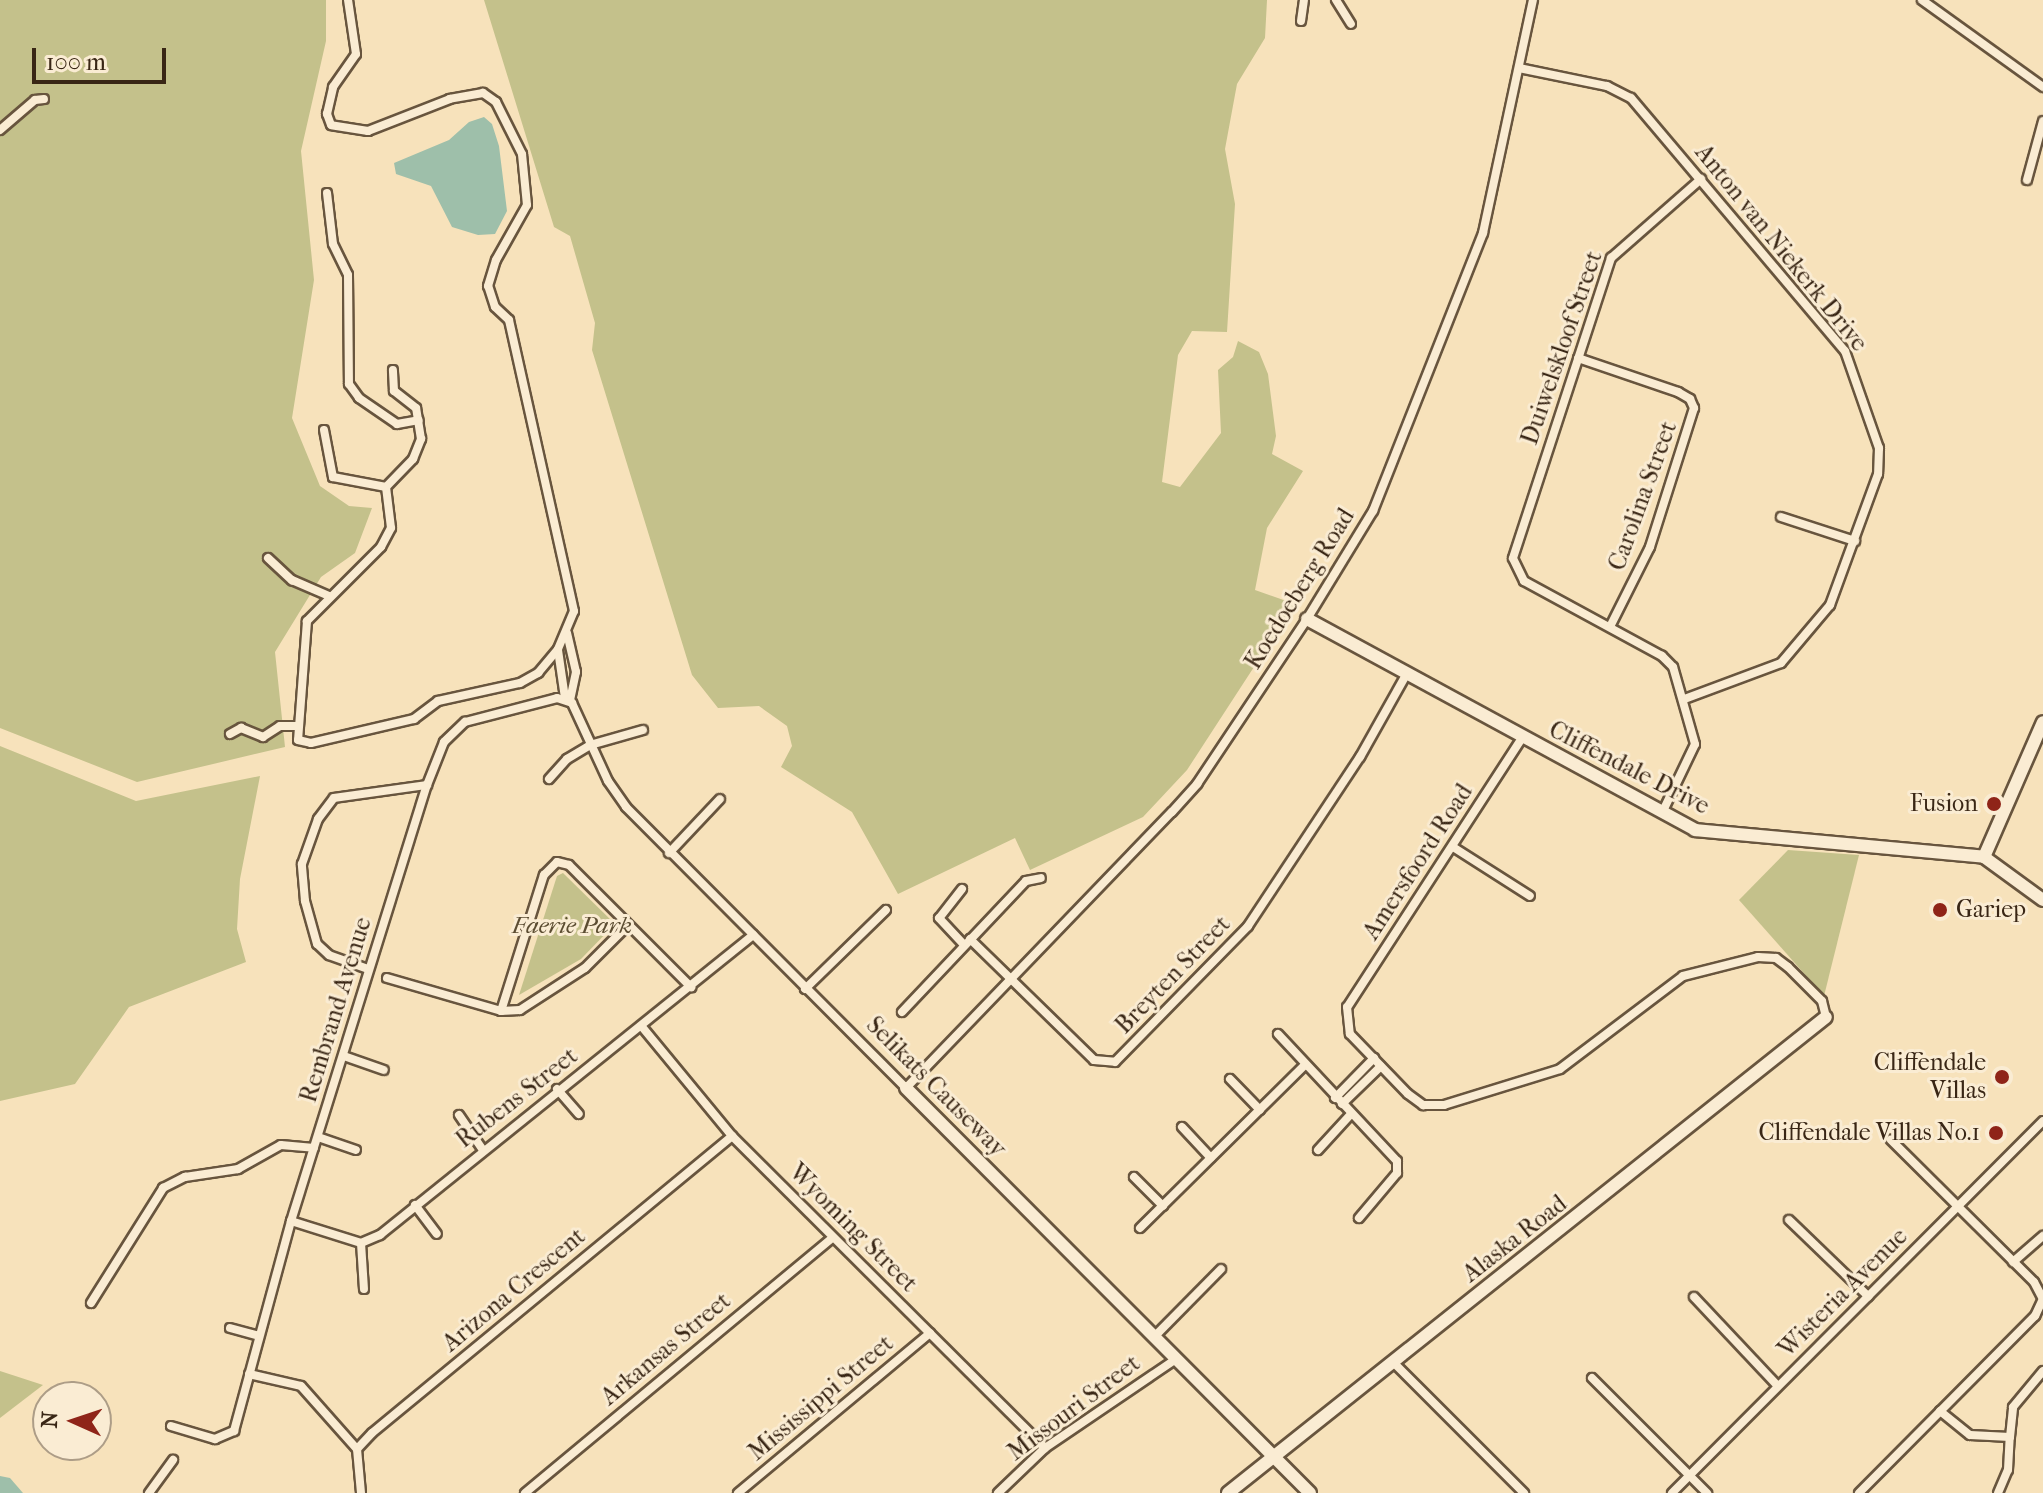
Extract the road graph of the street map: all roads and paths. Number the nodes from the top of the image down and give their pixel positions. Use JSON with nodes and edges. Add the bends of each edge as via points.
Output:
{"nodes":[{"id":1,"x":348,"y":0,"type":"edge"},
{"id":2,"x":1304,"y":0,"type":"edge"},
{"id":3,"x":1336,"y":0,"type":"edge"},
{"id":4,"x":1533,"y":0,"type":"edge"},
{"id":5,"x":1922,"y":0,"type":"edge"},
{"id":6,"x":1301,"y":21,"type":"dead end"},
{"id":7,"x":1351,"y":24,"type":"dead end"},
{"id":8,"x":1519,"y":68,"type":"junction"},
{"id":9,"x":2043,"y":87,"type":"edge"},
{"id":10,"x":44,"y":99,"type":"dead end"},
{"id":11,"x":2043,"y":121,"type":"edge"},
{"id":12,"x":0,"y":130,"type":"edge"},
{"id":13,"x":1701,"y":179,"type":"junction"},
{"id":14,"x":2027,"y":180,"type":"dead end"},
{"id":15,"x":327,"y":193,"type":"dead end"},
{"id":16,"x":1578,"y":358,"type":"junction"},
{"id":17,"x":393,"y":370,"type":"dead end"},
{"id":18,"x":419,"y":420,"type":"junction"},
{"id":19,"x":324,"y":430,"type":"dead end"},
{"id":20,"x":386,"y":487,"type":"junction"},
{"id":21,"x":1781,"y":517,"type":"dead end"},
{"id":22,"x":1855,"y":541,"type":"junction"},
{"id":23,"x":268,"y":558,"type":"dead end"},
{"id":24,"x":329,"y":596,"type":"junction"},
{"id":25,"x":1307,"y":619,"type":"junction"},
{"id":26,"x":1610,"y":627,"type":"junction"},
{"id":27,"x":567,"y":633,"type":"junction"},
{"id":28,"x":558,"y":649,"type":"junction"},
{"id":29,"x":1406,"y":675,"type":"junction"},
{"id":30,"x":564,"y":699,"type":"junction"},
{"id":31,"x":1684,"y":699,"type":"junction"},
{"id":32,"x":2043,"y":722,"type":"edge"},
{"id":33,"x":297,"y":726,"type":"junction"},
{"id":34,"x":643,"y":730,"type":"dead end"},
{"id":35,"x":230,"y":734,"type":"dead end"},
{"id":36,"x":1522,"y":738,"type":"junction"},
{"id":37,"x":590,"y":745,"type":"junction"},
{"id":38,"x":549,"y":779,"type":"dead end"},
{"id":39,"x":427,"y":785,"type":"junction"},
{"id":40,"x":720,"y":799,"type":"dead end"},
{"id":41,"x":1662,"y":813,"type":"junction"},
{"id":42,"x":1453,"y":847,"type":"junction"},
{"id":43,"x":669,"y":853,"type":"junction"},
{"id":44,"x":1984,"y":857,"type":"junction"},
{"id":45,"x":1041,"y":878,"type":"dead end"},
{"id":46,"x":962,"y":889,"type":"dead end"},
{"id":47,"x":1530,"y":896,"type":"dead end"},
{"id":48,"x":2043,"y":900,"type":"edge"},
{"id":49,"x":886,"y":910,"type":"dead end"},
{"id":50,"x":628,"y":925,"type":"junction"},
{"id":51,"x":753,"y":935,"type":"junction"},
{"id":52,"x":967,"y":942,"type":"junction"},
{"id":53,"x":368,"y":969,"type":"junction"},
{"id":54,"x":387,"y":978,"type":"dead end"},
{"id":55,"x":1010,"y":980,"type":"junction"},
{"id":56,"x":691,"y":987,"type":"junction"},
{"id":57,"x":805,"y":989,"type":"junction"},
{"id":58,"x":501,"y":1011,"type":"junction"},
{"id":59,"x":902,"y":1012,"type":"dead end"},
{"id":60,"x":1826,"y":1017,"type":"joint"},
{"id":61,"x":643,"y":1028,"type":"junction"},
{"id":62,"x":1278,"y":1034,"type":"dead end"},
{"id":63,"x":344,"y":1056,"type":"junction"},
{"id":64,"x":1377,"y":1062,"type":"junction"},
{"id":65,"x":1305,"y":1065,"type":"junction"},
{"id":66,"x":384,"y":1070,"type":"dead end"},
{"id":67,"x":1230,"y":1079,"type":"dead end"},
{"id":68,"x":906,"y":1088,"type":"junction"},
{"id":69,"x":557,"y":1089,"type":"junction"},
{"id":70,"x":1338,"y":1101,"type":"junction"},
{"id":71,"x":1260,"y":1110,"type":"junction"},
{"id":72,"x":579,"y":1114,"type":"dead end"},
{"id":73,"x":1351,"y":1114,"type":"junction"},
{"id":74,"x":459,"y":1115,"type":"dead end"},
{"id":75,"x":2043,"y":1121,"type":"edge"},
{"id":76,"x":1182,"y":1127,"type":"dead end"},
{"id":77,"x":732,"y":1136,"type":"junction"},
{"id":78,"x":318,"y":1137,"type":"junction"},
{"id":79,"x":1891,"y":1140,"type":"dead end"},
{"id":80,"x":314,"y":1148,"type":"junction"},
{"id":81,"x":356,"y":1150,"type":"dead end"},
{"id":82,"x":483,"y":1150,"type":"junction"},
{"id":83,"x":1318,"y":1150,"type":"dead end"},
{"id":84,"x":1211,"y":1158,"type":"junction"},
{"id":85,"x":1134,"y":1177,"type":"dead end"},
{"id":86,"x":415,"y":1205,"type":"junction"},
{"id":87,"x":1163,"y":1206,"type":"junction"},
{"id":88,"x":1957,"y":1207,"type":"junction"},
{"id":89,"x":1359,"y":1218,"type":"dead end"},
{"id":90,"x":1789,"y":1220,"type":"dead end"},
{"id":91,"x":291,"y":1221,"type":"junction"},
{"id":92,"x":1140,"y":1228,"type":"dead end"},
{"id":93,"x":437,"y":1234,"type":"dead end"},
{"id":94,"x":2043,"y":1236,"type":"edge"},
{"id":95,"x":833,"y":1237,"type":"junction"},
{"id":96,"x":361,"y":1243,"type":"junction"},
{"id":97,"x":2013,"y":1262,"type":"junction"},
{"id":98,"x":1221,"y":1269,"type":"dead end"},
{"id":99,"x":364,"y":1289,"type":"dead end"},
{"id":100,"x":1868,"y":1296,"type":"junction"},
{"id":101,"x":1694,"y":1297,"type":"dead end"},
{"id":102,"x":91,"y":1303,"type":"dead end"},
{"id":103,"x":230,"y":1328,"type":"dead end"},
{"id":104,"x":930,"y":1333,"type":"junction"},
{"id":105,"x":259,"y":1336,"type":"junction"},
{"id":106,"x":1155,"y":1336,"type":"junction"},
{"id":107,"x":1176,"y":1359,"type":"junction"},
{"id":108,"x":1394,"y":1363,"type":"junction"},
{"id":109,"x":2043,"y":1371,"type":"edge"},
{"id":110,"x":249,"y":1374,"type":"junction"},
{"id":111,"x":1592,"y":1378,"type":"dead end"},
{"id":112,"x":1778,"y":1386,"type":"junction"},
{"id":113,"x":1940,"y":1411,"type":"junction"},
{"id":114,"x":171,"y":1426,"type":"dead end"},
{"id":115,"x":2010,"y":1437,"type":"junction"},
{"id":116,"x":1045,"y":1448,"type":"junction"},
{"id":117,"x":357,"y":1449,"type":"junction"},
{"id":118,"x":1274,"y":1456,"type":"junction"},
{"id":119,"x":173,"y":1460,"type":"dead end"},
{"id":120,"x":1690,"y":1476,"type":"junction"},
{"id":121,"x":149,"y":1493,"type":"edge"},
{"id":122,"x":361,"y":1493,"type":"edge"},
{"id":123,"x":525,"y":1493,"type":"edge"},
{"id":124,"x":738,"y":1493,"type":"edge"},
{"id":125,"x":998,"y":1493,"type":"edge"},
{"id":126,"x":1228,"y":1493,"type":"edge"},
{"id":127,"x":1310,"y":1493,"type":"edge"},
{"id":128,"x":1524,"y":1493,"type":"edge"},
{"id":129,"x":1672,"y":1493,"type":"edge"},
{"id":130,"x":1707,"y":1493,"type":"edge"},
{"id":131,"x":1859,"y":1493,"type":"edge"},
{"id":132,"x":1998,"y":1493,"type":"edge"}],
"edges":[{"from":1,"to":27,"type":"street","via":[[356,54],[333,87],[327,114],[331,125],[368,131],[479,93],[496,102],[522,154],[527,205],[496,260],[488,286],[511,328],[572,603]]},
{"from":2,"to":6,"type":"street"},
{"from":3,"to":7,"type":"street"},
{"from":4,"to":8,"type":"street","name":"Koedoeberg Road"},
{"from":5,"to":9,"type":"street"},
{"from":8,"to":13,"type":"street","name":"Anton van Niekerk Drive","via":[[1625,93]]},
{"from":8,"to":25,"type":"street","name":"Koedoeberg Road","via":[[1483,233],[1373,511]]},
{"from":10,"to":12,"type":"street","via":[[35,100]]},
{"from":11,"to":14,"type":"street"},
{"from":13,"to":16,"type":"street","name":"Duiwelskloof Street","via":[[1615,251]]},
{"from":13,"to":22,"type":"street","name":"Anton van Niekerk Drive","via":[[1828,330],[1853,368],[1881,456]]},
{"from":15,"to":18,"type":"street","via":[[333,244],[348,275],[351,390],[397,424]]},
{"from":16,"to":26,"type":"street","name":"Duiwelskloof Street","via":[[1512,563],[1524,581]]},
{"from":16,"to":26,"type":"street","name":"Carolina Street","via":[[1678,392],[1694,408],[1650,547]]},
{"from":17,"to":18,"type":"street","via":[[395,394],[416,408]]},
{"from":18,"to":20,"type":"street","via":[[417,453]]},
{"from":19,"to":20,"type":"street","via":[[333,477]]},
{"from":20,"to":24,"type":"street","via":[[390,534]]},
{"from":21,"to":22,"type":"street"},
{"from":22,"to":31,"type":"street","name":"Anton van Niekerk Drive","via":[[1836,598],[1786,659]]},
{"from":23,"to":24,"type":"street","via":[[292,580]]},
{"from":24,"to":33,"type":"street","via":[[305,627]]},
{"from":25,"to":29,"type":"street","name":"Cliffendale Drive"},
{"from":25,"to":55,"type":"street","name":"Koedoeberg Road","via":[[1191,793]]},
{"from":26,"to":31,"type":"street","via":[[1669,660]]},
{"from":27,"to":28,"type":"street"},
{"from":27,"to":30,"type":"street","via":[[576,672]]},
{"from":28,"to":30,"type":"street"},
{"from":28,"to":33,"type":"street","via":[[532,678],[438,701],[414,719],[306,743],[298,740]]},
{"from":29,"to":36,"type":"street","name":"Cliffendale Drive"},
{"from":29,"to":55,"type":"street","name":"Breyten Street","via":[[1360,757],[1248,926],[1122,1058],[1110,1063],[1094,1060]]},
{"from":30,"to":37,"type":"street","name":"Selikats Causeway"},
{"from":30,"to":39,"type":"street","name":"Rembrand Avenue","via":[[459,726],[440,750]]},
{"from":31,"to":41,"type":"street","via":[[1695,744]]},
{"from":32,"to":44,"type":"street"},
{"from":33,"to":35,"type":"street","via":[[280,726],[263,737],[244,728]]},
{"from":34,"to":37,"type":"street"},
{"from":36,"to":41,"type":"street","name":"Cliffendale Drive"},
{"from":36,"to":42,"type":"street","name":"Amersfoord Road"},
{"from":37,"to":38,"type":"street"},
{"from":37,"to":43,"type":"street","name":"Selikats Causeway","via":[[612,789]]},
{"from":39,"to":53,"type":"street","name":"Rembrand Avenue"},
{"from":39,"to":53,"type":"street","via":[[334,798],[318,819],[302,864],[317,944],[329,955]]},
{"from":40,"to":43,"type":"street"},
{"from":41,"to":44,"type":"street","name":"Cliffendale Drive","via":[[1701,832]]},
{"from":42,"to":47,"type":"street"},
{"from":42,"to":64,"type":"street","name":"Amersfoord Road","via":[[1347,1007],[1348,1031]]},
{"from":43,"to":51,"type":"street","name":"Selikats Causeway"},
{"from":44,"to":48,"type":"street"},
{"from":45,"to":52,"type":"street","via":[[1026,881]]},
{"from":46,"to":52,"type":"street","name":"Breyten Street","via":[[939,918]]},
{"from":49,"to":57,"type":"street"},
{"from":50,"to":56,"type":"street"},
{"from":50,"to":58,"type":"street","via":[[594,961],[533,1004]]},
{"from":50,"to":58,"type":"street","via":[[569,865],[553,864],[540,887]]},
{"from":51,"to":56,"type":"street","name":"Rubens Street"},
{"from":51,"to":57,"type":"street","name":"Selikats Causeway"},
{"from":52,"to":55,"type":"street","name":"Breyten Street"},
{"from":52,"to":59,"type":"street"},
{"from":53,"to":63,"type":"street","name":"Rembrand Avenue"},
{"from":54,"to":58,"type":"street"},
{"from":55,"to":68,"type":"street","name":"Koedoeberg Road"},
{"from":56,"to":61,"type":"street","name":"Rubens Street"},
{"from":57,"to":68,"type":"street","name":"Selikats Causeway"},
{"from":60,"to":64,"type":"street","via":[[1822,1001],[1788,967],[1763,957],[1686,974],[1573,1062],[1456,1101],[1423,1105]]},
{"from":60,"to":108,"type":"street","name":"Alaska Road"},
{"from":61,"to":69,"type":"street","name":"Rubens Street"},
{"from":61,"to":77,"type":"street","name":"Wyoming Street"},
{"from":62,"to":65,"type":"street"},
{"from":63,"to":66,"type":"street"},
{"from":63,"to":78,"type":"street","name":"Rembrand Avenue"},
{"from":64,"to":70,"type":"street"},
{"from":65,"to":70,"type":"street"},
{"from":65,"to":71,"type":"street"},
{"from":67,"to":71,"type":"street"},
{"from":68,"to":106,"type":"street","name":"Selikats Causeway"},
{"from":69,"to":72,"type":"street"},
{"from":69,"to":82,"type":"street","name":"Rubens Street"},
{"from":70,"to":73,"type":"street"},
{"from":71,"to":84,"type":"street"},
{"from":73,"to":83,"type":"street"},
{"from":73,"to":89,"type":"street","via":[[1399,1168]]},
{"from":74,"to":82,"type":"street"},
{"from":75,"to":88,"type":"street","name":"Wisteria Avenue"},
{"from":76,"to":84,"type":"street"},
{"from":77,"to":95,"type":"street","name":"Wyoming Street"},
{"from":77,"to":117,"type":"street","name":"Arizona Crescent"},
{"from":78,"to":80,"type":"street","name":"Rembrand Avenue"},
{"from":78,"to":81,"type":"street"},
{"from":79,"to":88,"type":"street"},
{"from":80,"to":91,"type":"street","name":"Rembrand Avenue"},
{"from":80,"to":102,"type":"street","via":[[281,1145],[238,1169],[185,1177],[163,1188]]},
{"from":82,"to":86,"type":"street","name":"Rubens Street"},
{"from":84,"to":87,"type":"street"},
{"from":85,"to":87,"type":"street"},
{"from":86,"to":93,"type":"street"},
{"from":86,"to":96,"type":"street","name":"Rubens Street","via":[[380,1235]]},
{"from":87,"to":92,"type":"street"},
{"from":88,"to":97,"type":"street"},
{"from":88,"to":100,"type":"street","name":"Wisteria Avenue"},
{"from":90,"to":100,"type":"street"},
{"from":91,"to":96,"type":"street"},
{"from":91,"to":105,"type":"street","name":"Rembrand Avenue"},
{"from":94,"to":97,"type":"street"},
{"from":95,"to":104,"type":"street","name":"Wyoming Street"},
{"from":95,"to":123,"type":"street","name":"Arkansas Street"},
{"from":96,"to":99,"type":"street"},
{"from":97,"to":113,"type":"street","via":[[2038,1288],[2039,1311]]},
{"from":98,"to":106,"type":"street"},
{"from":100,"to":112,"type":"street","name":"Wisteria Avenue"},
{"from":101,"to":112,"type":"street"},
{"from":103,"to":105,"type":"street"},
{"from":104,"to":116,"type":"street","name":"Wyoming Street"},
{"from":104,"to":124,"type":"street","name":"Mississippi Street"},
{"from":105,"to":110,"type":"street","name":"Rembrand Avenue"},
{"from":106,"to":107,"type":"street","name":"Selikats Causeway"},
{"from":107,"to":116,"type":"street","name":"Missouri Street"},
{"from":107,"to":118,"type":"street","name":"Selikats Causeway"},
{"from":108,"to":118,"type":"street","name":"Alaska Road"},
{"from":108,"to":128,"type":"street"},
{"from":109,"to":115,"type":"street","via":[[2013,1407]]},
{"from":110,"to":114,"type":"street","name":"Rembrand Avenue","via":[[227,1438]]},
{"from":110,"to":117,"type":"street","via":[[301,1386]]},
{"from":111,"to":120,"type":"street"},
{"from":112,"to":120,"type":"street","name":"Wisteria Avenue"},
{"from":113,"to":115,"type":"street","via":[[1970,1435]]},
{"from":113,"to":131,"type":"street"},
{"from":115,"to":132,"type":"street","via":[[2008,1470]]},
{"from":116,"to":125,"type":"street","name":"Missouri Street"},
{"from":117,"to":122,"type":"street"},
{"from":118,"to":126,"type":"street","name":"Alaska Road"},
{"from":118,"to":127,"type":"street","name":"Selikats Causeway"},
{"from":119,"to":121,"type":"street"},
{"from":120,"to":129,"type":"street","name":"Wisteria Avenue"},
{"from":120,"to":130,"type":"street"}]}
